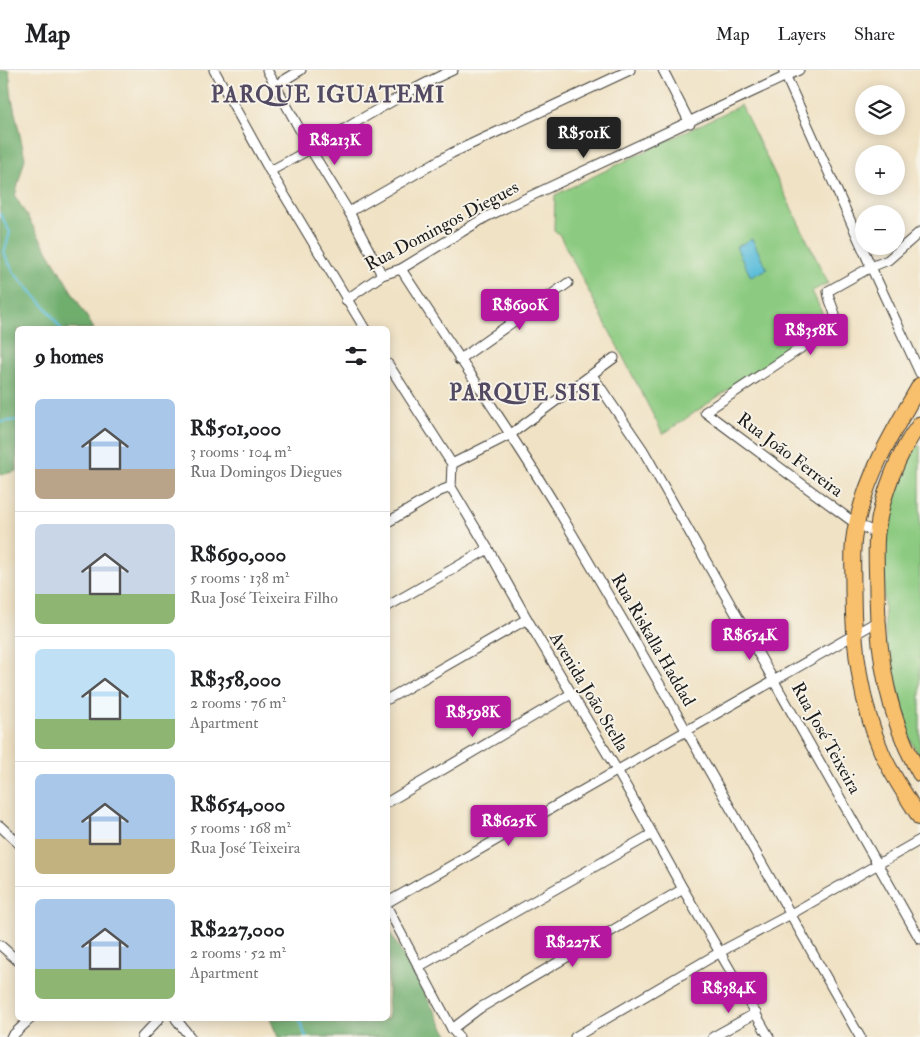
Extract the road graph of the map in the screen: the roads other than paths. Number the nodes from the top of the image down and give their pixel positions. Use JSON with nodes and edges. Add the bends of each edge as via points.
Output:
{"nodes":[{"id":1,"x":214,"y":70,"type":"edge"},
{"id":2,"x":267,"y":70,"type":"edge"},
{"id":3,"x":301,"y":70,"type":"edge"},
{"id":4,"x":453,"y":70,"type":"edge"},
{"id":5,"x":630,"y":70,"type":"edge"},
{"id":6,"x":663,"y":70,"type":"edge"},
{"id":7,"x":799,"y":70,"type":"edge"},
{"id":8,"x":784,"y":74,"type":"edge"},
{"id":9,"x":276,"y":85,"type":"junction"},
{"id":10,"x":690,"y":123,"type":"junction"},
{"id":11,"x":311,"y":150,"type":"junction"},
{"id":12,"x":270,"y":172,"type":"junction"},
{"id":13,"x":349,"y":212,"type":"junction"},
{"id":14,"x":920,"y":232,"type":"edge"},
{"id":15,"x":871,"y":267,"type":"junction"},
{"id":16,"x":401,"y":269,"type":"junction"},
{"id":17,"x":382,"y":275,"type":"junction"},
{"id":18,"x":568,"y":283,"type":"dead end"},
{"id":19,"x":346,"y":300,"type":"junction"},
{"id":20,"x":363,"y":326,"type":"edge"},
{"id":21,"x":614,"y":358,"type":"dead end"},
{"id":22,"x":459,"y":360,"type":"junction"},
{"id":23,"x":390,"y":367,"type":"edge"},
{"id":24,"x":920,"y":373,"type":"edge"},
{"id":25,"x":592,"y":375,"type":"junction"},
{"id":26,"x":920,"y":385,"type":"edge"},
{"id":27,"x":900,"y":419,"type":"junction"},
{"id":28,"x":918,"y":429,"type":"edge"},
{"id":29,"x":511,"y":434,"type":"junction"},
{"id":30,"x":452,"y":464,"type":"junction"},
{"id":31,"x":451,"y":487,"type":"junction"},
{"id":32,"x":390,"y":521,"type":"edge"},
{"id":33,"x":856,"y":524,"type":"junction"},
{"id":34,"x":878,"y":533,"type":"junction"},
{"id":35,"x":488,"y":549,"type":"junction"},
{"id":36,"x":390,"y":605,"type":"edge"},
{"id":37,"x":527,"y":619,"type":"junction"},
{"id":38,"x":878,"y":621,"type":"junction"},
{"id":39,"x":854,"y":635,"type":"junction"},
{"id":40,"x":774,"y":680,"type":"junction"},
{"id":41,"x":571,"y":694,"type":"junction"},
{"id":42,"x":390,"y":698,"type":"edge"},
{"id":43,"x":687,"y":731,"type":"junction"},
{"id":44,"x":617,"y":770,"type":"junction"},
{"id":45,"x":920,"y":774,"type":"edge"},
{"id":46,"x":390,"y":801,"type":"edge"},
{"id":47,"x":920,"y":818,"type":"edge"},
{"id":48,"x":0,"y":826,"type":"edge"},
{"id":49,"x":652,"y":834,"type":"junction"},
{"id":50,"x":920,"y":840,"type":"edge"},
{"id":51,"x":15,"y":841,"type":"edge"},
{"id":52,"x":878,"y":864,"type":"junction"},
{"id":53,"x":683,"y":889,"type":"junction"},
{"id":54,"x":390,"y":901,"type":"edge"},
{"id":55,"x":390,"y":913,"type":"edge"},
{"id":56,"x":790,"y":914,"type":"junction"},
{"id":57,"x":920,"y":939,"type":"edge"},
{"id":58,"x":0,"y":945,"type":"edge"},
{"id":59,"x":721,"y":952,"type":"junction"},
{"id":60,"x":15,"y":958,"type":"edge"},
{"id":61,"x":418,"y":967,"type":"junction"},
{"id":62,"x":756,"y":1013,"type":"junction"},
{"id":63,"x":28,"y":1021,"type":"edge"},
{"id":64,"x":157,"y":1021,"type":"edge"},
{"id":65,"x":178,"y":1021,"type":"edge"},
{"id":66,"x":452,"y":1029,"type":"junction"},
{"id":67,"x":11,"y":1037,"type":"edge"},
{"id":68,"x":142,"y":1037,"type":"edge"},
{"id":69,"x":190,"y":1037,"type":"edge"},
{"id":70,"x":459,"y":1037,"type":"edge"},
{"id":71,"x":575,"y":1037,"type":"edge"},
{"id":72,"x":714,"y":1037,"type":"edge"},
{"id":73,"x":769,"y":1037,"type":"edge"},
{"id":74,"x":860,"y":1037,"type":"edge"}],
"edges":[{"from":1,"to":12,"type":"street"},
{"from":2,"to":9,"type":"street"},
{"from":3,"to":9,"type":"street"},
{"from":4,"to":11,"type":"street","via":[[423,84]]},
{"from":5,"to":13,"type":"street","via":[[452,153]]},
{"from":6,"to":10,"type":"street"},
{"from":7,"to":8,"type":"street","name":"Rua Domingos Diegues"},
{"from":8,"to":10,"type":"street","name":"Rua Domingos Diegues"},
{"from":8,"to":15,"type":"street"},
{"from":9,"to":11,"type":"street"},
{"from":10,"to":16,"type":"street","name":"Rua Domingos Diegues","via":[[486,217]]},
{"from":11,"to":12,"type":"street"},
{"from":11,"to":13,"type":"street"},
{"from":12,"to":19,"type":"street"},
{"from":13,"to":17,"type":"street"},
{"from":14,"to":15,"type":"street","via":[[888,260]]},
{"from":15,"to":24,"type":"street"},
{"from":15,"to":33,"type":"street","name":"Rua João Ferreira","via":[[828,291],[836,320],[834,326],[705,412]]},
{"from":16,"to":17,"type":"street","name":"Rua Domingos Diegues"},
{"from":16,"to":22,"type":"street","name":"Rua Riskalla Haddad"},
{"from":17,"to":19,"type":"street","name":"Rua Domingos Diegues"},
{"from":18,"to":22,"type":"street"},
{"from":19,"to":20,"type":"street"},
{"from":21,"to":25,"type":"street"},
{"from":22,"to":29,"type":"street","name":"Rua Riskalla Haddad"},
{"from":23,"to":30,"type":"street"},
{"from":25,"to":29,"type":"street"},
{"from":25,"to":40,"type":"street","name":"Rua José Teixeira","via":[[643,450]]},
{"from":26,"to":27,"type":"main road"},
{"from":27,"to":28,"type":"street"},
{"from":27,"to":33,"type":"main road","via":[[868,483]]},
{"from":28,"to":34,"type":"main road","via":[[899,461]]},
{"from":29,"to":30,"type":"street"},
{"from":29,"to":43,"type":"street","name":"Rua Riskalla Haddad"},
{"from":30,"to":31,"type":"street"},
{"from":31,"to":32,"type":"street"},
{"from":31,"to":35,"type":"street","name":"Avenida João Stella"},
{"from":33,"to":34,"type":"street","name":"Rua João Ferreira"},
{"from":33,"to":39,"type":"main road","via":[[852,559]]},
{"from":34,"to":38,"type":"main road"},
{"from":35,"to":36,"type":"street"},
{"from":35,"to":37,"type":"street","name":"Avenida João Stella"},
{"from":37,"to":41,"type":"street","name":"Avenida João Stella"},
{"from":37,"to":42,"type":"street"},
{"from":38,"to":39,"type":"street"},
{"from":38,"to":45,"type":"main road","via":[[881,657],[893,712]]},
{"from":39,"to":40,"type":"street"},
{"from":39,"to":47,"type":"main road","via":[[864,701],[872,727],[882,754]]},
{"from":40,"to":43,"type":"street"},
{"from":40,"to":52,"type":"street","name":"Rua José Teixeira"},
{"from":41,"to":44,"type":"street","name":"Avenida João Stella"},
{"from":41,"to":46,"type":"street"},
{"from":43,"to":44,"type":"street"},
{"from":43,"to":56,"type":"street","name":"Rua Riskalla Haddad"},
{"from":44,"to":49,"type":"street","name":"Avenida João Stella"},
{"from":44,"to":54,"type":"street"},
{"from":48,"to":51,"type":"street"},
{"from":49,"to":53,"type":"street","name":"Avenida João Stella"},
{"from":49,"to":61,"type":"street"},
{"from":50,"to":52,"type":"street"},
{"from":52,"to":56,"type":"street"},
{"from":52,"to":57,"type":"street","name":"Rua José Teixeira"},
{"from":53,"to":59,"type":"street","name":"Avenida João Stella"},
{"from":53,"to":66,"type":"street","via":[[480,1008]]},
{"from":55,"to":61,"type":"street"},
{"from":56,"to":59,"type":"street"},
{"from":56,"to":74,"type":"street","name":"Rua Riskalla Haddad"},
{"from":58,"to":60,"type":"street"},
{"from":59,"to":62,"type":"street","name":"Avenida João Stella"},
{"from":59,"to":71,"type":"street"},
{"from":61,"to":66,"type":"street"},
{"from":62,"to":72,"type":"street"},
{"from":62,"to":73,"type":"street","name":"Avenida João Stella"},
{"from":63,"to":67,"type":"street"},
{"from":64,"to":68,"type":"street"},
{"from":65,"to":69,"type":"street"},
{"from":66,"to":70,"type":"street"}]}
